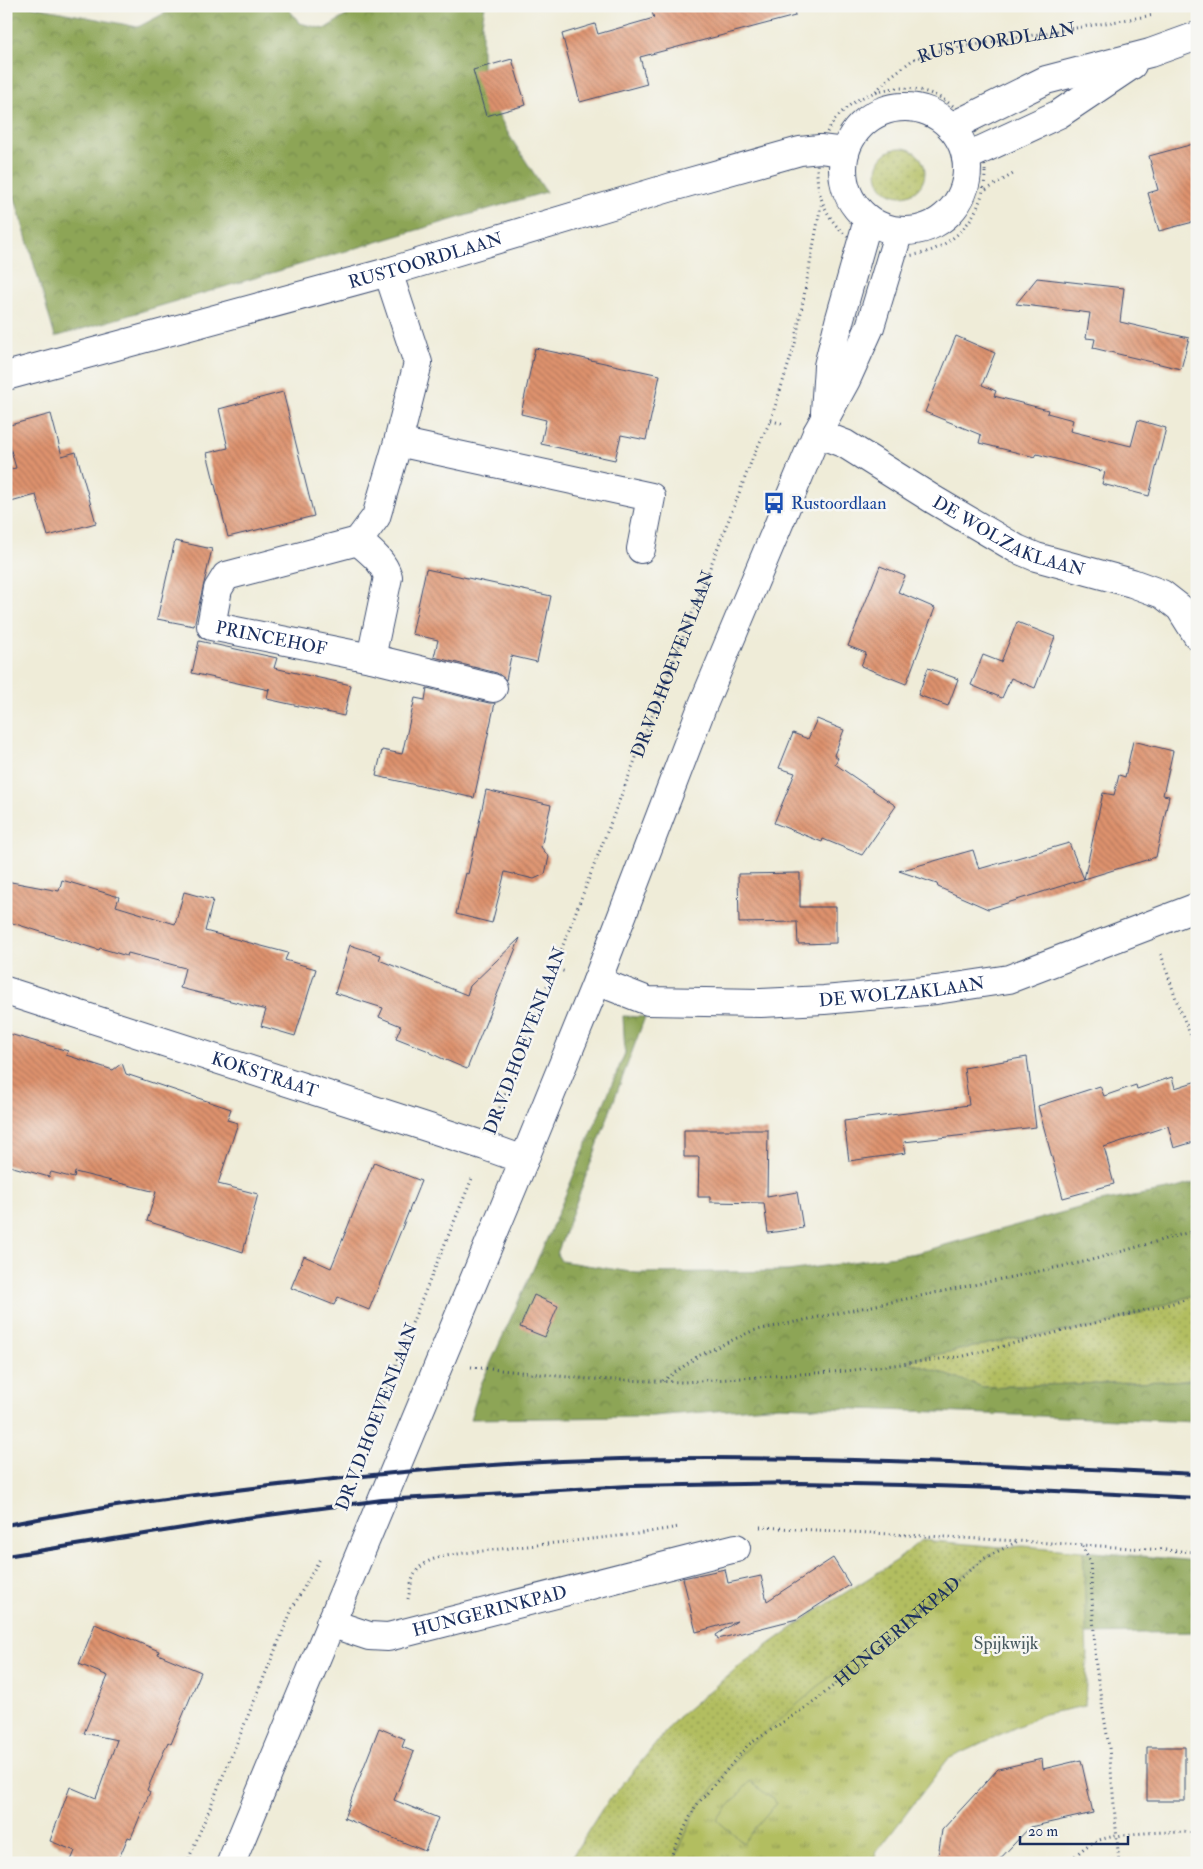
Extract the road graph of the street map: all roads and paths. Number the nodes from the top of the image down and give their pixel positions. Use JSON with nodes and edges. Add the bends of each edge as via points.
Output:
{"nodes":[{"id":1,"x":1160,"y":14,"type":"dead end"},
{"id":2,"x":1197,"y":36,"type":"edge"},
{"id":3,"x":1150,"y":52,"type":"junction"},
{"id":4,"x":876,"y":92,"type":"junction"},
{"id":5,"x":959,"y":123,"type":"junction"},
{"id":6,"x":832,"y":151,"type":"junction"},
{"id":7,"x":975,"y":153,"type":"junction"},
{"id":8,"x":822,"y":205,"type":"junction"},
{"id":9,"x":868,"y":220,"type":"junction"},
{"id":10,"x":895,"y":243,"type":"junction"},
{"id":11,"x":860,"y":246,"type":"junction"},
{"id":12,"x":388,"y":272,"type":"junction"},
{"id":13,"x":6,"y":376,"type":"edge"},
{"id":14,"x":821,"y":425,"type":"junction"},
{"id":15,"x":398,"y":442,"type":"junction"},
{"id":16,"x":358,"y":541,"type":"junction"},
{"id":17,"x":640,"y":549,"type":"dead end"},
{"id":18,"x":1197,"y":635,"type":"edge"},
{"id":19,"x":371,"y":658,"type":"junction"},
{"id":20,"x":493,"y":688,"type":"dead end"},
{"id":21,"x":1197,"y":907,"type":"edge"},
{"id":22,"x":1150,"y":926,"type":"junction"},
{"id":23,"x":597,"y":981,"type":"junction"},
{"id":24,"x":6,"y":991,"type":"edge"},
{"id":25,"x":1197,"y":1050,"type":"edge"},
{"id":26,"x":485,"y":1146,"type":"junction"},
{"id":27,"x":524,"y":1160,"type":"junction"},
{"id":28,"x":1197,"y":1230,"type":"edge"},
{"id":29,"x":1197,"y":1297,"type":"edge"},
{"id":30,"x":464,"y":1366,"type":"dead end"},
{"id":31,"x":662,"y":1381,"type":"junction"},
{"id":32,"x":366,"y":1449,"type":"dead end"},
{"id":33,"x":1082,"y":1545,"type":"junction"},
{"id":34,"x":736,"y":1548,"type":"dead end"},
{"id":35,"x":1197,"y":1552,"type":"edge"},
{"id":36,"x":322,"y":1556,"type":"dead end"},
{"id":37,"x":330,"y":1623,"type":"junction"},
{"id":38,"x":1197,"y":1833,"type":"edge"},
{"id":39,"x":1116,"y":1836,"type":"junction"},
{"id":40,"x":187,"y":1863,"type":"edge"},
{"id":41,"x":232,"y":1863,"type":"edge"},
{"id":42,"x":670,"y":1863,"type":"edge"},
{"id":43,"x":1068,"y":1863,"type":"edge"},
{"id":44,"x":1119,"y":1863,"type":"edge"}],
"edges":[{"from":1,"to":4,"type":"path","name":"RUSTOORDLAAN","via":[[937,51],[914,60]]},
{"from":2,"to":3,"type":"street"},
{"from":3,"to":5,"type":"street","via":[[1046,80]]},
{"from":3,"to":7,"type":"street","via":[[1059,114]]},
{"from":4,"to":5,"type":"path","via":[[896,88],[918,90],[951,101],[960,108]]},
{"from":4,"to":6,"type":"path","via":[[855,102],[829,125],[824,135]]},
{"from":5,"to":6,"type":"street","via":[[925,110],[894,108],[866,120]]},
{"from":5,"to":7,"type":"path"},
{"from":5,"to":7,"type":"street","via":[[963,146]]},
{"from":6,"to":8,"type":"path","via":[[816,177]]},
{"from":6,"to":9,"type":"street","via":[[846,190],[855,207]]},
{"from":6,"to":12,"type":"street","name":"RUSTOORDLAAN","via":[[800,151]]},
{"from":7,"to":10,"type":"street","via":[[962,195],[951,211],[928,227],[909,232]]},
{"from":7,"to":10,"type":"path","via":[[985,190],[964,229],[927,253],[905,257]]},
{"from":8,"to":11,"type":"path","via":[[844,236]]},
{"from":8,"to":26,"type":"path","name":"DR.V.D.HOEVENLAAN","via":[[795,344],[770,422],[755,452]]},
{"from":9,"to":10,"type":"street","via":[[888,230]]},
{"from":9,"to":11,"type":"street","name":"DR.V.D.HOEVENLAAN"},
{"from":10,"to":11,"type":"path","via":[[884,255]]},
{"from":10,"to":14,"type":"street","name":"DR.V.D.HOEVENLAAN","via":[[870,327]]},
{"from":11,"to":14,"type":"street","name":"DR.V.D.HOEVENLAAN","via":[[828,366]]},
{"from":12,"to":13,"type":"street","name":"RUSTOORDLAAN"},
{"from":12,"to":15,"type":"street","via":[[418,363]]},
{"from":14,"to":18,"type":"street","name":"DE WOLZAKLAAN","via":[[845,444],[1017,549],[1132,582],[1162,594],[1180,608]]},
{"from":14,"to":23,"type":"street","name":"DR.V.D.HOEVENLAAN","via":[[702,707]]},
{"from":15,"to":16,"type":"street","via":[[376,517]]},
{"from":15,"to":17,"type":"street","via":[[651,497]]},
{"from":16,"to":19,"type":"street","via":[[375,555],[385,567],[388,577]]},
{"from":16,"to":19,"type":"street","name":"PRINCEHOF","via":[[226,576],[218,589],[211,626]]},
{"from":19,"to":20,"type":"street","name":"PRINCEHOF"},
{"from":21,"to":22,"type":"street","name":"DE WOLZAKLAAN"},
{"from":22,"to":23,"type":"street","name":"DE WOLZAKLAAN","via":[[1009,980],[936,990],[797,1002],[648,1001]]},
{"from":22,"to":25,"type":"path"},
{"from":23,"to":27,"type":"street","name":"DR.V.D.HOEVENLAAN"},
{"from":24,"to":26,"type":"street","name":"KOKSTRAAT"},
{"from":26,"to":27,"type":"street","name":"KOKSTRAAT"},
{"from":26,"to":32,"type":"path","name":"DR.V.D.HOEVENLAAN","via":[[401,1350]]},
{"from":27,"to":37,"type":"street","name":"DR.V.D.HOEVENLAAN"},
{"from":28,"to":31,"type":"path","via":[[1088,1261],[752,1331],[698,1356]]},
{"from":29,"to":31,"type":"path","via":[[964,1356],[846,1371]]},
{"from":30,"to":31,"type":"path","via":[[588,1379]]},
{"from":33,"to":35,"type":"path","name":"HUNGERINKPAD"},
{"from":33,"to":39,"type":"path","via":[[1090,1561],[1096,1667],[1109,1747]]},
{"from":33,"to":42,"type":"path","name":"HUNGERINKPAD","via":[[1018,1541],[983,1559],[814,1702],[748,1746],[695,1807]]},
{"from":34,"to":37,"type":"street","name":"HUNGERINKPAD","via":[[388,1637],[369,1636]]},
{"from":36,"to":40,"type":"path","via":[[293,1607]]},
{"from":37,"to":41,"type":"street","name":"DR.V.D.HOEVENLAAN"},
{"from":38,"to":39,"type":"path"},
{"from":39,"to":43,"type":"path","via":[[1092,1842]]},
{"from":39,"to":44,"type":"path"}]}
